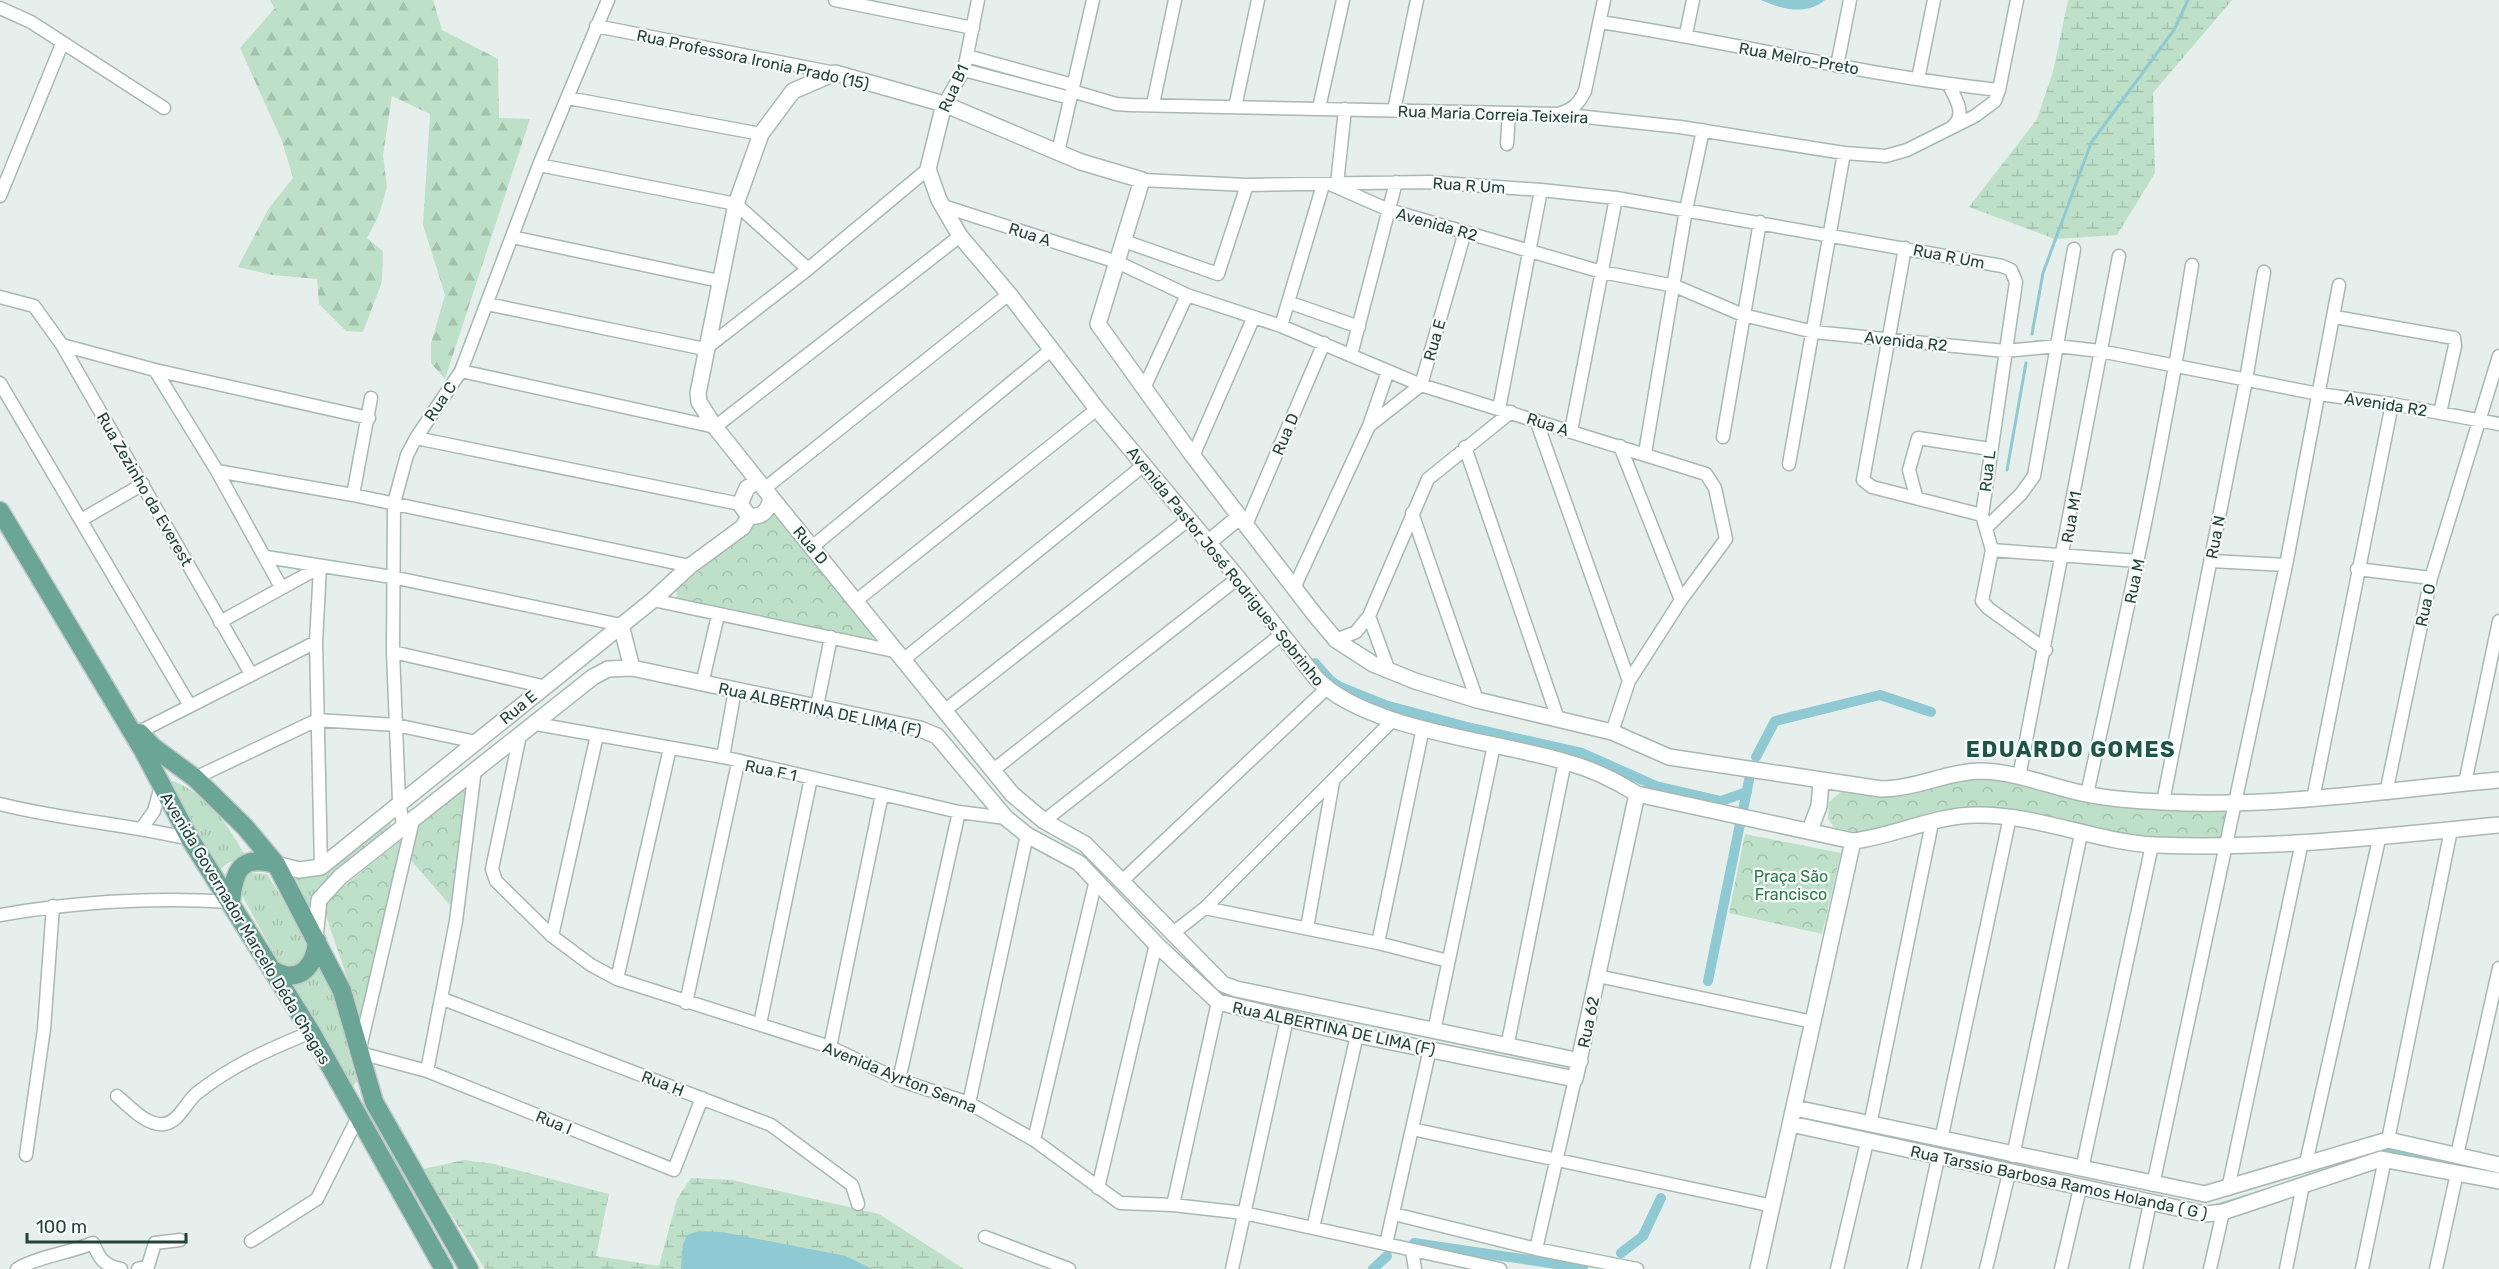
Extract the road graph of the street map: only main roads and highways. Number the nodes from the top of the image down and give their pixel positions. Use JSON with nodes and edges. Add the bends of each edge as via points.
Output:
{"nodes":[{"id":1,"x":0,"y":511,"type":"edge"},
{"id":2,"x":116,"y":705,"type":"junction"},
{"id":3,"x":161,"y":786,"type":"junction"},
{"id":4,"x":220,"y":804,"type":"junction"},
{"id":5,"x":276,"y":864,"type":"junction"},
{"id":6,"x":231,"y":902,"type":"junction"},
{"id":7,"x":316,"y":940,"type":"junction"},
{"id":8,"x":275,"y":971,"type":"junction"},
{"id":9,"x":444,"y":1269,"type":"edge"},
{"id":10,"x":469,"y":1269,"type":"edge"}],
"edges":[{"from":1,"to":2,"type":"main road"},
{"from":2,"to":3,"type":"main road","name":"Avenida Governador Marcelo Déda Chagas"},
{"from":2,"to":4,"type":"main road","name":"Avenida Governador Marcelo Déda Chagas","via":[[153,747],[195,778]]},
{"from":3,"to":4,"type":"main road","via":[[168,772]]},
{"from":3,"to":6,"type":"main road","name":"Avenida Governador Marcelo Déda Chagas"},
{"from":4,"to":5,"type":"main road","name":"Avenida Governador Marcelo Déda Chagas"},
{"from":5,"to":6,"type":"main road","via":[[255,860],[240,868],[233,880]]},
{"from":5,"to":7,"type":"main road","name":"Avenida Governador Marcelo Déda Chagas"},
{"from":6,"to":8,"type":"main road","name":"Avenida Governador Marcelo Déda Chagas"},
{"from":7,"to":8,"type":"main road","via":[[314,960],[302,974],[290,976]]},
{"from":7,"to":10,"type":"main road","name":"Avenida Governador Marcelo Déda Chagas","via":[[342,991],[374,1102]]},
{"from":8,"to":9,"type":"main road","name":"Avenida Governador Marcelo Déda Chagas"}]}
